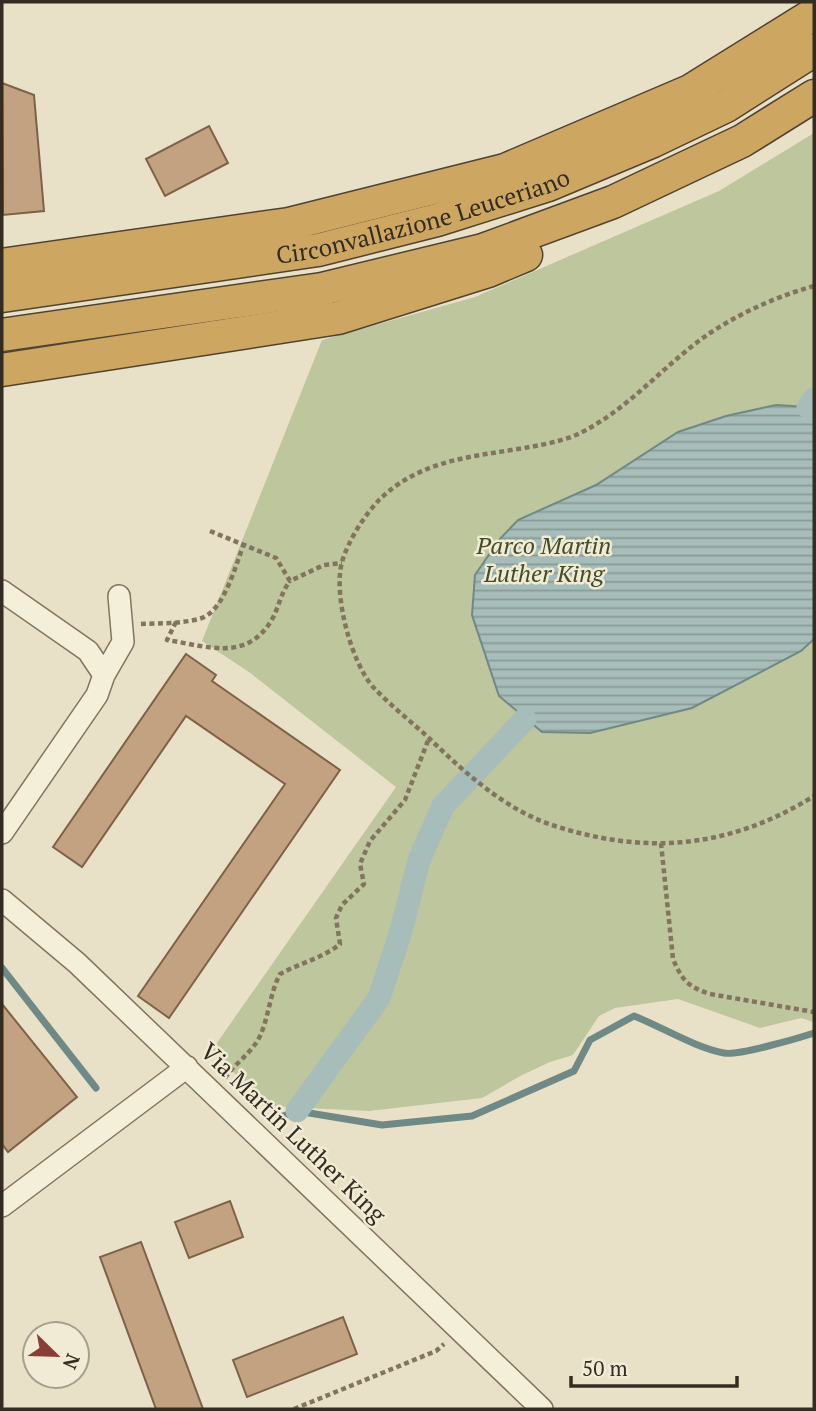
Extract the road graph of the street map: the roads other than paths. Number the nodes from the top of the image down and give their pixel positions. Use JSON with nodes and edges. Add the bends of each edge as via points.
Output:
{"nodes":[{"id":1,"x":814,"y":14,"type":"edge"},
{"id":2,"x":814,"y":50,"type":"edge"},
{"id":3,"x":814,"y":96,"type":"edge"},
{"id":4,"x":742,"y":141,"type":"junction"},
{"id":5,"x":2,"y":265,"type":"edge"},
{"id":6,"x":2,"y":296,"type":"edge"},
{"id":7,"x":2,"y":335,"type":"edge"},
{"id":8,"x":2,"y":370,"type":"edge"},
{"id":9,"x":2,"y":591,"type":"edge"},
{"id":10,"x":119,"y":596,"type":"dead end"},
{"id":11,"x":104,"y":676,"type":"junction"},
{"id":12,"x":2,"y":833,"type":"edge"},
{"id":13,"x":2,"y":900,"type":"edge"},
{"id":14,"x":187,"y":1067,"type":"junction"},
{"id":15,"x":2,"y":1206,"type":"edge"},
{"id":16,"x":542,"y":1409,"type":"edge"}],
"edges":[{"from":1,"to":5,"type":"highway","via":[[690,91],[505,170],[289,224]]},
{"from":2,"to":6,"type":"highway","name":"Circonvallazione Leuceriano","via":[[726,106],[653,141],[548,186],[437,220],[318,250]]},
{"from":3,"to":4,"type":"highway","name":"Circonvallazione Leuceriano"},
{"from":4,"to":7,"type":"highway","name":"Circonvallazione Leuceriano","via":[[613,202],[483,250],[322,289]]},
{"from":4,"to":8,"type":"highway","via":[[691,186],[488,271],[338,318]]},
{"from":9,"to":11,"type":"street","via":[[88,651]]},
{"from":10,"to":11,"type":"street","via":[[123,642]]},
{"from":11,"to":12,"type":"street","via":[[97,695]]},
{"from":13,"to":14,"type":"street","name":"Via Martin Luther King","via":[[78,963]]},
{"from":14,"to":15,"type":"street"},
{"from":14,"to":16,"type":"street","name":"Via Martin Luther King"}]}
